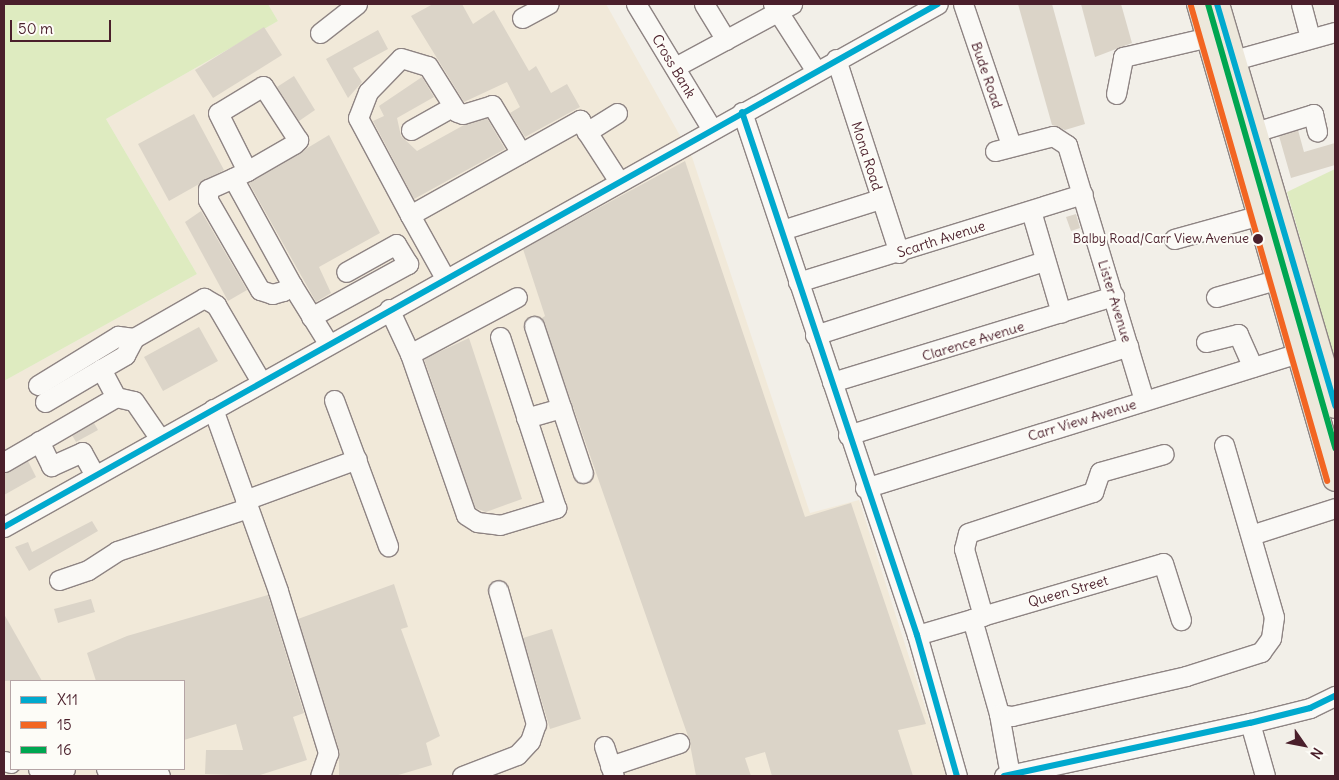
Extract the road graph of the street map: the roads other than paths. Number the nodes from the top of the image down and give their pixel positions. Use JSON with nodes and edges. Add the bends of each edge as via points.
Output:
{"nodes":[{"id":1,"x":548,"y":4,"type":"edge"},
{"id":2,"x":636,"y":4,"type":"edge"},
{"id":3,"x":704,"y":4,"type":"edge"},
{"id":4,"x":938,"y":4,"type":"edge"},
{"id":5,"x":963,"y":4,"type":"edge"},
{"id":6,"x":1199,"y":4,"type":"edge"},
{"id":7,"x":1217,"y":4,"type":"edge"},
{"id":8,"x":1301,"y":4,"type":"edge"},
{"id":9,"x":359,"y":6,"type":"edge"},
{"id":10,"x":781,"y":6,"type":"edge"},
{"id":11,"x":522,"y":18,"type":"dead end"},
{"id":12,"x":1335,"y":32,"type":"edge"},
{"id":13,"x":320,"y":33,"type":"dead end"},
{"id":14,"x":1208,"y":37,"type":"junction"},
{"id":15,"x":1310,"y":37,"type":"junction"},
{"id":16,"x":726,"y":40,"type":"junction"},
{"id":17,"x":836,"y":59,"type":"junction"},
{"id":18,"x":1234,"y":60,"type":"junction"},
{"id":19,"x":674,"y":67,"type":"junction"},
{"id":20,"x":816,"y":70,"type":"junction"},
{"id":21,"x":1116,"y":94,"type":"dead end"},
{"id":22,"x":452,"y":107,"type":"junction"},
{"id":23,"x":742,"y":112,"type":"junction"},
{"id":24,"x":617,"y":113,"type":"dead end"},
{"id":25,"x":711,"y":128,"type":"junction"},
{"id":26,"x":411,"y":130,"type":"dead end"},
{"id":27,"x":587,"y":132,"type":"junction"},
{"id":28,"x":1255,"y":132,"type":"junction"},
{"id":29,"x":1317,"y":132,"type":"dead end"},
{"id":30,"x":1067,"y":145,"type":"joint"},
{"id":31,"x":521,"y":153,"type":"junction"},
{"id":32,"x":240,"y":174,"type":"junction"},
{"id":33,"x":618,"y":180,"type":"junction"},
{"id":34,"x":1083,"y":194,"type":"junction"},
{"id":35,"x":880,"y":199,"type":"junction"},
{"id":36,"x":1031,"y":211,"type":"junction"},
{"id":37,"x":410,"y":215,"type":"junction"},
{"id":38,"x":1260,"y":215,"type":"junction"},
{"id":39,"x":782,"y":230,"type":"junction"},
{"id":40,"x":1174,"y":238,"type":"dead end"},
{"id":41,"x":899,"y":253,"type":"junction"},
{"id":42,"x":1044,"y":261,"type":"junction"},
{"id":43,"x":346,"y":272,"type":"dead end"},
{"id":44,"x":445,"y":278,"type":"junction"},
{"id":45,"x":1279,"y":279,"type":"junction"},
{"id":46,"x":798,"y":282,"type":"junction"},
{"id":47,"x":292,"y":286,"type":"junction"},
{"id":48,"x":1114,"y":296,"type":"junction"},
{"id":49,"x":517,"y":297,"type":"dead end"},
{"id":50,"x":1216,"y":297,"type":"dead end"},
{"id":51,"x":389,"y":309,"type":"junction"},
{"id":52,"x":1061,"y":313,"type":"junction"},
{"id":53,"x":312,"y":317,"type":"junction"},
{"id":54,"x":534,"y":326,"type":"dead end"},
{"id":55,"x":815,"y":335,"type":"junction"},
{"id":56,"x":500,"y":337,"type":"dead end"},
{"id":57,"x":134,"y":338,"type":"junction"},
{"id":58,"x":1206,"y":342,"type":"dead end"},
{"id":59,"x":328,"y":343,"type":"junction"},
{"id":60,"x":1128,"y":346,"type":"junction"},
{"id":61,"x":1299,"y":353,"type":"junction"},
{"id":62,"x":410,"y":354,"type":"junction"},
{"id":63,"x":1253,"y":367,"type":"junction"},
{"id":64,"x":102,"y":369,"type":"junction"},
{"id":65,"x":260,"y":380,"type":"junction"},
{"id":66,"x":832,"y":382,"type":"junction"},
{"id":67,"x":116,"y":397,"type":"junction"},
{"id":68,"x":334,"y":400,"type":"dead end"},
{"id":69,"x":1144,"y":400,"type":"junction"},
{"id":70,"x":1335,"y":406,"type":"edge"},
{"id":71,"x":562,"y":408,"type":"junction"},
{"id":72,"x":213,"y":409,"type":"junction"},
{"id":73,"x":526,"y":418,"type":"junction"},
{"id":74,"x":848,"y":435,"type":"junction"},
{"id":75,"x":160,"y":439,"type":"junction"},
{"id":76,"x":39,"y":441,"type":"junction"},
{"id":77,"x":1224,"y":445,"type":"dead end"},
{"id":78,"x":1164,"y":454,"type":"dead end"},
{"id":79,"x":357,"y":459,"type":"junction"},
{"id":80,"x":4,"y":462,"type":"edge"},
{"id":81,"x":583,"y":473,"type":"dead end"},
{"id":82,"x":95,"y":475,"type":"junction"},
{"id":83,"x":1335,"y":479,"type":"edge"},
{"id":84,"x":865,"y":488,"type":"junction"},
{"id":85,"x":247,"y":504,"type":"junction"},
{"id":86,"x":1335,"y":508,"type":"edge"},
{"id":87,"x":4,"y":526,"type":"edge"},
{"id":88,"x":1251,"y":535,"type":"junction"},
{"id":89,"x":388,"y":546,"type":"dead end"},
{"id":90,"x":59,"y":580,"type":"dead end"},
{"id":91,"x":498,"y":590,"type":"dead end"},
{"id":92,"x":978,"y":617,"type":"junction"},
{"id":93,"x":1180,"y":620,"type":"dead end"},
{"id":94,"x":917,"y":635,"type":"junction"},
{"id":95,"x":1335,"y":696,"type":"edge"},
{"id":96,"x":999,"y":714,"type":"junction"},
{"id":97,"x":1250,"y":723,"type":"junction"},
{"id":98,"x":680,"y":743,"type":"dead end"},
{"id":99,"x":604,"y":746,"type":"dead end"},
{"id":100,"x":111,"y":770,"type":"edge"},
{"id":101,"x":612,"y":771,"type":"edge"},
{"id":102,"x":1007,"y":775,"type":"edge"},
{"id":103,"x":142,"y":776,"type":"edge"},
{"id":104,"x":320,"y":776,"type":"edge"},
{"id":105,"x":462,"y":776,"type":"edge"},
{"id":106,"x":957,"y":776,"type":"edge"},
{"id":107,"x":1265,"y":776,"type":"edge"}],
"edges":[{"from":1,"to":11,"type":"street"},
{"from":2,"to":19,"type":"street","name":"Cross Bank"},
{"from":3,"to":16,"type":"street"},
{"from":4,"to":17,"type":"street"},
{"from":5,"to":30,"type":"street","name":"Bude Road","via":[[1003,148],[1053,136]]},
{"from":6,"to":14,"type":"main road"},
{"from":7,"to":18,"type":"main road"},
{"from":8,"to":15,"type":"street"},
{"from":9,"to":13,"type":"street"},
{"from":10,"to":16,"type":"street"},
{"from":10,"to":20,"type":"street"},
{"from":12,"to":15,"type":"street"},
{"from":14,"to":21,"type":"street","via":[[1123,57]]},
{"from":14,"to":38,"type":"main road"},
{"from":15,"to":18,"type":"street"},
{"from":16,"to":19,"type":"street"},
{"from":17,"to":20,"type":"street"},
{"from":17,"to":35,"type":"street","name":"Mona Road"},
{"from":18,"to":28,"type":"main road"},
{"from":19,"to":25,"type":"street","name":"Cross Bank"},
{"from":20,"to":23,"type":"street"},
{"from":22,"to":26,"type":"street"},
{"from":22,"to":31,"type":"street","via":[[463,114],[492,105]]},
{"from":22,"to":37,"type":"street","via":[[428,66],[410,57],[401,58],[377,81],[361,104],[360,126]]},
{"from":23,"to":25,"type":"street"},
{"from":23,"to":39,"type":"street"},
{"from":24,"to":27,"type":"street"},
{"from":25,"to":33,"type":"street"},
{"from":27,"to":31,"type":"street","via":[[580,120]]},
{"from":27,"to":33,"type":"street"},
{"from":28,"to":29,"type":"street","via":[[1313,114]]},
{"from":28,"to":70,"type":"main road"},
{"from":30,"to":34,"type":"street","name":"Lister Avenue"},
{"from":31,"to":37,"type":"street"},
{"from":32,"to":32,"type":"street","via":[[298,140],[263,86],[218,113]]},
{"from":32,"to":47,"type":"street"},
{"from":32,"to":47,"type":"street","via":[[208,190],[208,200],[260,290],[272,294]]},
{"from":33,"to":44,"type":"street"},
{"from":34,"to":36,"type":"street","name":"Scarth Avenue"},
{"from":34,"to":48,"type":"street","name":"Lister Avenue"},
{"from":35,"to":39,"type":"street"},
{"from":35,"to":41,"type":"street","name":"Mona Road"},
{"from":36,"to":41,"type":"street","name":"Scarth Avenue"},
{"from":36,"to":42,"type":"street"},
{"from":37,"to":44,"type":"street"},
{"from":38,"to":40,"type":"street"},
{"from":38,"to":45,"type":"main road"},
{"from":39,"to":46,"type":"street"},
{"from":41,"to":46,"type":"street","name":"Scarth Avenue"},
{"from":42,"to":52,"type":"street"},
{"from":42,"to":55,"type":"street"},
{"from":43,"to":53,"type":"street","via":[[396,244],[408,264]]},
{"from":44,"to":51,"type":"street"},
{"from":45,"to":50,"type":"street"},
{"from":45,"to":61,"type":"main road"},
{"from":46,"to":55,"type":"street"},
{"from":47,"to":53,"type":"street"},
{"from":48,"to":52,"type":"street","name":"Clarence Avenue"},
{"from":48,"to":60,"type":"street","name":"Lister Avenue"},
{"from":49,"to":62,"type":"street"},
{"from":51,"to":59,"type":"street"},
{"from":51,"to":62,"type":"street"},
{"from":52,"to":66,"type":"street","name":"Clarence Avenue"},
{"from":53,"to":59,"type":"street"},
{"from":54,"to":71,"type":"street"},
{"from":55,"to":66,"type":"street"},
{"from":56,"to":73,"type":"street"},
{"from":57,"to":64,"type":"street","via":[[125,355]]},
{"from":57,"to":64,"type":"street","via":[[118,336],[42,393]]},
{"from":57,"to":65,"type":"street","via":[[210,299]]},
{"from":58,"to":63,"type":"street","via":[[1238,334]]},
{"from":59,"to":65,"type":"street"},
{"from":60,"to":69,"type":"street","name":"Lister Avenue"},
{"from":60,"to":74,"type":"street"},
{"from":61,"to":63,"type":"street","name":"Carr View Avenue"},
{"from":61,"to":83,"type":"main road"},
{"from":62,"to":73,"type":"street","via":[[458,498],[466,514],[477,522],[500,525],[556,508]]},
{"from":63,"to":69,"type":"street","name":"Carr View Avenue"},
{"from":64,"to":67,"type":"street"},
{"from":65,"to":72,"type":"street"},
{"from":66,"to":74,"type":"street"},
{"from":67,"to":75,"type":"street","via":[[134,401]]},
{"from":67,"to":76,"type":"street"},
{"from":68,"to":79,"type":"street"},
{"from":69,"to":84,"type":"street","name":"Carr View Avenue"},
{"from":71,"to":73,"type":"street"},
{"from":71,"to":81,"type":"street"},
{"from":72,"to":75,"type":"street"},
{"from":72,"to":85,"type":"street"},
{"from":74,"to":84,"type":"street"},
{"from":75,"to":82,"type":"street"},
{"from":76,"to":80,"type":"street"},
{"from":76,"to":82,"type":"street","via":[[50,466],[82,452]]},
{"from":77,"to":88,"type":"street"},
{"from":78,"to":92,"type":"street","via":[[1100,472],[1093,492],[968,534],[964,549]]},
{"from":79,"to":85,"type":"street"},
{"from":79,"to":89,"type":"street"},
{"from":82,"to":87,"type":"street"},
{"from":84,"to":94,"type":"street"},
{"from":85,"to":90,"type":"street","via":[[118,551],[88,570]]},
{"from":85,"to":104,"type":"street","via":[[328,753]]},
{"from":86,"to":88,"type":"street"},
{"from":88,"to":96,"type":"street","via":[[1274,617],[1271,638],[1262,652],[1186,676],[1012,716]]},
{"from":91,"to":105,"type":"street","via":[[536,724],[530,741],[517,755]]},
{"from":92,"to":93,"type":"street","name":"Queen Street","via":[[1163,563]]},
{"from":92,"to":94,"type":"street","name":"Queen Street"},
{"from":92,"to":96,"type":"street"},
{"from":94,"to":106,"type":"street"},
{"from":95,"to":97,"type":"street","via":[[1310,708]]},
{"from":96,"to":102,"type":"street"},
{"from":97,"to":102,"type":"street"},
{"from":97,"to":107,"type":"street"},
{"from":98,"to":101,"type":"street"},
{"from":99,"to":101,"type":"street"},
{"from":100,"to":103,"type":"street"}]}
